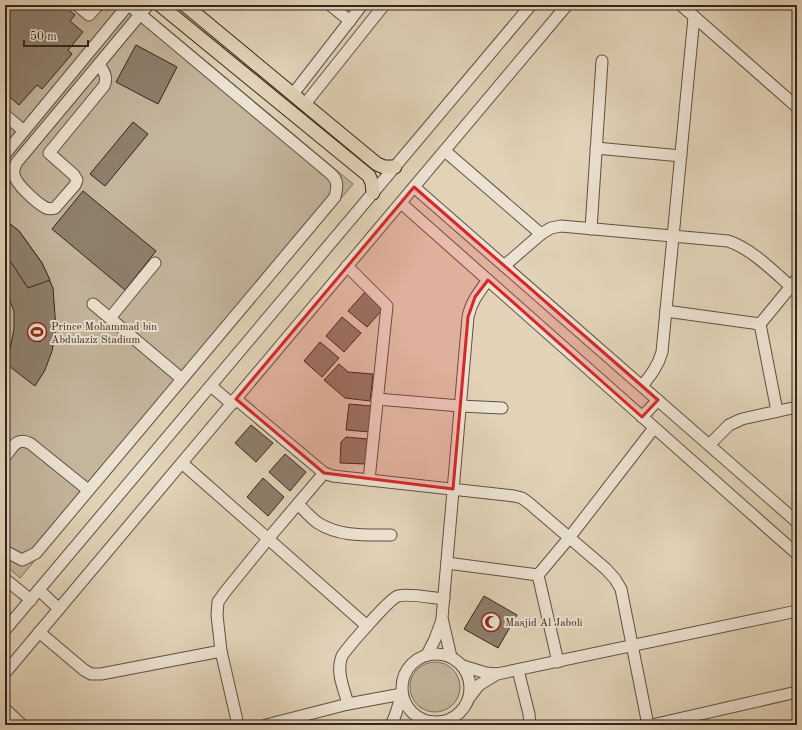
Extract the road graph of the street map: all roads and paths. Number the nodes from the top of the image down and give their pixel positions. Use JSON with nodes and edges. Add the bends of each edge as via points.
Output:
{"nodes":[{"id":1,"x":77,"y":5,"type":"edge"},
{"id":2,"x":98,"y":5,"type":"edge"},
{"id":3,"x":128,"y":5,"type":"edge"},
{"id":4,"x":148,"y":5,"type":"edge"},
{"id":5,"x":160,"y":5,"type":"edge"},
{"id":6,"x":185,"y":5,"type":"edge"},
{"id":7,"x":330,"y":5,"type":"edge"},
{"id":8,"x":362,"y":5,"type":"edge"},
{"id":9,"x":384,"y":5,"type":"edge"},
{"id":10,"x":531,"y":5,"type":"edge"},
{"id":11,"x":567,"y":5,"type":"edge"},
{"id":12,"x":683,"y":6,"type":"edge"},
{"id":13,"x":140,"y":15,"type":"junction"},
{"id":14,"x":694,"y":17,"type":"junction"},
{"id":15,"x":350,"y":21,"type":"junction"},
{"id":16,"x":602,"y":61,"type":"dead end"},
{"id":17,"x":99,"y":64,"type":"junction"},
{"id":18,"x":293,"y":94,"type":"junction"},
{"id":19,"x":305,"y":104,"type":"junction"},
{"id":20,"x":797,"y":107,"type":"edge"},
{"id":21,"x":5,"y":115,"type":"edge"},
{"id":22,"x":24,"y":131,"type":"junction"},
{"id":23,"x":35,"y":140,"type":"junction"},
{"id":24,"x":596,"y":148,"type":"junction"},
{"id":25,"x":445,"y":151,"type":"junction"},
{"id":26,"x":50,"y":153,"type":"junction"},
{"id":27,"x":5,"y":154,"type":"edge"},
{"id":28,"x":681,"y":156,"type":"junction"},
{"id":29,"x":10,"y":165,"type":"edge"},
{"id":30,"x":395,"y":167,"type":"junction"},
{"id":31,"x":414,"y":187,"type":"junction"},
{"id":32,"x":373,"y":193,"type":"junction"},
{"id":33,"x":401,"y":203,"type":"junction"},
{"id":34,"x":591,"y":229,"type":"junction"},
{"id":35,"x":541,"y":234,"type":"junction"},
{"id":36,"x":673,"y":236,"type":"junction"},
{"id":37,"x":155,"y":263,"type":"dead end"},
{"id":38,"x":347,"y":266,"type":"junction"},
{"id":39,"x":504,"y":266,"type":"junction"},
{"id":40,"x":488,"y":280,"type":"junction"},
{"id":41,"x":795,"y":286,"type":"edge"},
{"id":42,"x":93,"y":304,"type":"dead end"},
{"id":43,"x":666,"y":311,"type":"junction"},
{"id":44,"x":110,"y":318,"type":"junction"},
{"id":45,"x":760,"y":324,"type":"junction"},
{"id":46,"x":182,"y":379,"type":"junction"},
{"id":47,"x":211,"y":386,"type":"junction"},
{"id":48,"x":642,"y":386,"type":"junction"},
{"id":49,"x":377,"y":399,"type":"junction"},
{"id":50,"x":658,"y":400,"type":"junction"},
{"id":51,"x":234,"y":402,"type":"junction"},
{"id":52,"x":460,"y":406,"type":"junction"},
{"id":53,"x":797,"y":407,"type":"edge"},
{"id":54,"x":502,"y":408,"type":"dead end"},
{"id":55,"x":777,"y":411,"type":"junction"},
{"id":56,"x":642,"y":417,"type":"junction"},
{"id":57,"x":654,"y":428,"type":"junction"},
{"id":58,"x":709,"y":445,"type":"junction"},
{"id":59,"x":5,"y":457,"type":"edge"},
{"id":60,"x":182,"y":463,"type":"junction"},
{"id":61,"x":324,"y":474,"type":"junction"},
{"id":62,"x":369,"y":480,"type":"junction"},
{"id":63,"x":453,"y":489,"type":"junction"},
{"id":64,"x":88,"y":490,"type":"junction"},
{"id":65,"x":298,"y":504,"type":"junction"},
{"id":66,"x":797,"y":522,"type":"edge"},
{"id":67,"x":391,"y":535,"type":"dead end"},
{"id":68,"x":569,"y":538,"type":"junction"},
{"id":69,"x":268,"y":539,"type":"junction"},
{"id":70,"x":5,"y":551,"type":"edge"},
{"id":71,"x":797,"y":554,"type":"edge"},
{"id":72,"x":447,"y":563,"type":"junction"},
{"id":73,"x":538,"y":575,"type":"junction"},
{"id":74,"x":5,"y":579,"type":"edge"},
{"id":75,"x":38,"y":590,"type":"junction"},
{"id":76,"x":444,"y":599,"type":"junction"},
{"id":77,"x":31,"y":600,"type":"junction"},
{"id":78,"x":59,"y":609,"type":"junction"},
{"id":79,"x":797,"y":611,"type":"edge"},
{"id":80,"x":442,"y":618,"type":"junction"},
{"id":81,"x":367,"y":626,"type":"junction"},
{"id":82,"x":5,"y":630,"type":"edge"},
{"id":83,"x":39,"y":632,"type":"junction"},
{"id":84,"x":632,"y":645,"type":"junction"},
{"id":85,"x":221,"y":651,"type":"junction"},
{"id":86,"x":428,"y":655,"type":"junction"},
{"id":87,"x":451,"y":657,"type":"junction"},
{"id":88,"x":558,"y":662,"type":"junction"},
{"id":89,"x":463,"y":666,"type":"junction"},
{"id":90,"x":518,"y":670,"type":"junction"},
{"id":91,"x":5,"y":673,"type":"edge"},
{"id":92,"x":497,"y":674,"type":"junction"},
{"id":93,"x":797,"y":692,"type":"edge"},
{"id":94,"x":402,"y":694,"type":"junction"},
{"id":95,"x":469,"y":698,"type":"junction"},
{"id":96,"x":348,"y":704,"type":"junction"},
{"id":97,"x":5,"y":709,"type":"edge"},
{"id":98,"x":285,"y":723,"type":"edge"},
{"id":99,"x":431,"y":724,"type":"edge"},
{"id":100,"x":22,"y":725,"type":"edge"},
{"id":101,"x":238,"y":725,"type":"edge"},
{"id":102,"x":266,"y":725,"type":"edge"},
{"id":103,"x":391,"y":725,"type":"edge"},
{"id":104,"x":530,"y":725,"type":"edge"},
{"id":105,"x":648,"y":725,"type":"edge"},
{"id":106,"x":652,"y":725,"type":"edge"}],
"edges":[{"from":1,"to":2,"type":"street","via":[[89,16]]},
{"from":3,"to":13,"type":"street"},
{"from":3,"to":22,"type":"street"},
{"from":4,"to":13,"type":"street"},
{"from":5,"to":32,"type":"main road","via":[[369,176]]},
{"from":6,"to":18,"type":"main road"},
{"from":7,"to":15,"type":"street"},
{"from":8,"to":15,"type":"street"},
{"from":9,"to":19,"type":"street"},
{"from":10,"to":30,"type":"street"},
{"from":11,"to":25,"type":"street"},
{"from":12,"to":14,"type":"street"},
{"from":13,"to":17,"type":"street"},
{"from":13,"to":46,"type":"street","via":[[331,174],[337,183],[335,197]]},
{"from":14,"to":20,"type":"street"},
{"from":14,"to":28,"type":"street"},
{"from":15,"to":18,"type":"street"},
{"from":16,"to":24,"type":"street"},
{"from":17,"to":23,"type":"street"},
{"from":17,"to":26,"type":"street","via":[[106,74],[104,86]]},
{"from":18,"to":19,"type":"main road"},
{"from":19,"to":30,"type":"main road","via":[[377,164]]},
{"from":21,"to":22,"type":"street"},
{"from":22,"to":27,"type":"street"},
{"from":23,"to":26,"type":"street"},
{"from":23,"to":29,"type":"street"},
{"from":24,"to":28,"type":"street"},
{"from":24,"to":34,"type":"street"},
{"from":25,"to":31,"type":"street"},
{"from":25,"to":35,"type":"street"},
{"from":26,"to":29,"type":"street","via":[[77,180],[75,186],[55,208],[47,208],[22,188]]},
{"from":28,"to":36,"type":"street"},
{"from":30,"to":32,"type":"street"},
{"from":31,"to":33,"type":"street"},
{"from":31,"to":39,"type":"street"},
{"from":32,"to":47,"type":"street"},
{"from":33,"to":38,"type":"street"},
{"from":33,"to":40,"type":"street"},
{"from":34,"to":35,"type":"street","via":[[561,226]]},
{"from":34,"to":36,"type":"street"},
{"from":35,"to":39,"type":"street"},
{"from":36,"to":41,"type":"street","via":[[739,244]]},
{"from":36,"to":43,"type":"street"},
{"from":37,"to":44,"type":"street"},
{"from":38,"to":49,"type":"street","via":[[387,306]]},
{"from":38,"to":51,"type":"street"},
{"from":39,"to":48,"type":"street"},
{"from":40,"to":52,"type":"street","via":[[470,305]]},
{"from":40,"to":56,"type":"street"},
{"from":41,"to":45,"type":"street"},
{"from":42,"to":44,"type":"street"},
{"from":43,"to":45,"type":"street"},
{"from":43,"to":48,"type":"street","via":[[660,362]]},
{"from":44,"to":46,"type":"street"},
{"from":45,"to":55,"type":"street"},
{"from":46,"to":64,"type":"street"},
{"from":47,"to":51,"type":"street"},
{"from":47,"to":75,"type":"street"},
{"from":48,"to":50,"type":"street"},
{"from":49,"to":52,"type":"street"},
{"from":49,"to":62,"type":"street"},
{"from":50,"to":56,"type":"street"},
{"from":50,"to":58,"type":"street"},
{"from":51,"to":60,"type":"street"},
{"from":51,"to":61,"type":"street"},
{"from":52,"to":54,"type":"street"},
{"from":52,"to":63,"type":"street"},
{"from":53,"to":55,"type":"street"},
{"from":55,"to":58,"type":"street","via":[[742,419],[729,425]]},
{"from":56,"to":57,"type":"street"},
{"from":57,"to":68,"type":"street"},
{"from":57,"to":71,"type":"street"},
{"from":58,"to":66,"type":"street"},
{"from":59,"to":64,"type":"street","via":[[19,441],[24,440]]},
{"from":60,"to":69,"type":"street"},
{"from":60,"to":78,"type":"street"},
{"from":61,"to":62,"type":"street"},
{"from":61,"to":65,"type":"street"},
{"from":62,"to":63,"type":"street"},
{"from":63,"to":68,"type":"street","via":[[522,498]]},
{"from":63,"to":72,"type":"street"},
{"from":64,"to":70,"type":"street","via":[[36,553],[22,560]]},
{"from":65,"to":67,"type":"street","via":[[314,520],[328,528],[344,533]]},
{"from":65,"to":69,"type":"street"},
{"from":68,"to":73,"type":"street"},
{"from":68,"to":84,"type":"street","via":[[606,569],[621,589]]},
{"from":69,"to":81,"type":"street"},
{"from":69,"to":85,"type":"street","via":[[218,602],[216,615]]},
{"from":72,"to":73,"type":"street"},
{"from":72,"to":76,"type":"street"},
{"from":73,"to":88,"type":"street"},
{"from":74,"to":77,"type":"street"},
{"from":75,"to":77,"type":"street"},
{"from":75,"to":78,"type":"street"},
{"from":76,"to":80,"type":"street"},
{"from":76,"to":81,"type":"street","via":[[397,596]]},
{"from":77,"to":82,"type":"street"},
{"from":78,"to":83,"type":"street"},
{"from":79,"to":84,"type":"street"},
{"from":80,"to":86,"type":"street"},
{"from":80,"to":87,"type":"street"},
{"from":81,"to":96,"type":"street","via":[[342,656],[340,664]]},
{"from":83,"to":85,"type":"street","via":[[91,674]]},
{"from":83,"to":91,"type":"street"},
{"from":84,"to":88,"type":"street"},
{"from":84,"to":105,"type":"street"},
{"from":85,"to":101,"type":"street"},
{"from":86,"to":87,"type":"street","via":[[433,653]]},
{"from":86,"to":94,"type":"street","via":[[412,663],[402,682]]},
{"from":87,"to":89,"type":"street"},
{"from":88,"to":90,"type":"street"},
{"from":89,"to":92,"type":"street"},
{"from":89,"to":95,"type":"street","via":[[468,675]]},
{"from":90,"to":92,"type":"street"},
{"from":90,"to":104,"type":"street"},
{"from":92,"to":95,"type":"street","via":[[480,685]]},
{"from":93,"to":106,"type":"street"},
{"from":94,"to":96,"type":"street"},
{"from":94,"to":99,"type":"street","via":[[406,705],[413,713]]},
{"from":94,"to":103,"type":"street"},
{"from":95,"to":99,"type":"street","via":[[456,716]]},
{"from":96,"to":98,"type":"street"},
{"from":97,"to":100,"type":"street"},
{"from":98,"to":102,"type":"street"}]}
